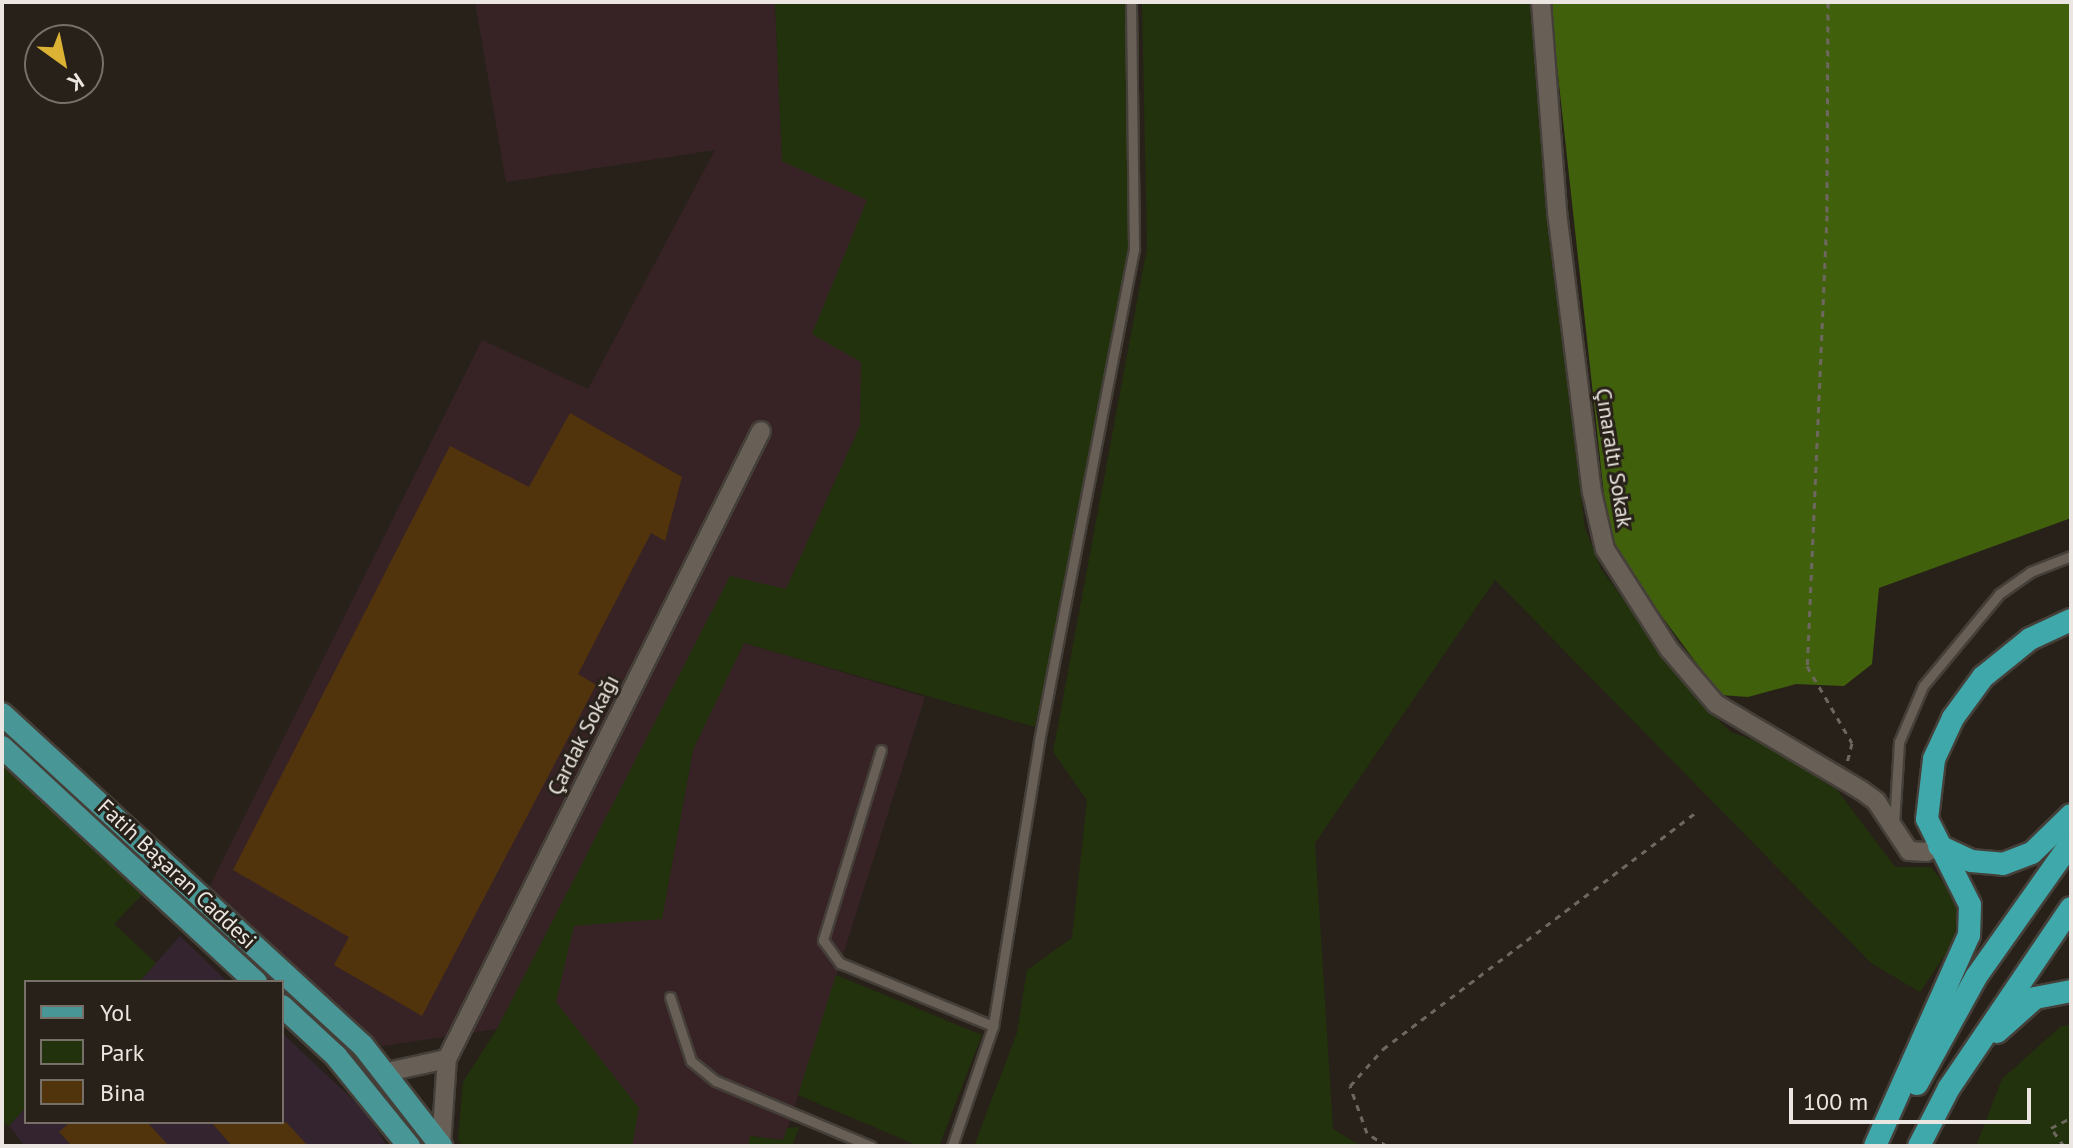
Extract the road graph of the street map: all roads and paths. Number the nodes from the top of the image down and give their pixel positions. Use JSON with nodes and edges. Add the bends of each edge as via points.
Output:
{"nodes":[{"id":1,"x":1131,"y":2,"type":"edge"},
{"id":2,"x":1541,"y":2,"type":"edge"},
{"id":3,"x":1828,"y":2,"type":"edge"},
{"id":4,"x":761,"y":431,"type":"dead end"},
{"id":5,"x":2071,"y":556,"type":"edge"},
{"id":6,"x":2071,"y":620,"type":"edge"},
{"id":7,"x":2,"y":714,"type":"edge"},
{"id":8,"x":2,"y":747,"type":"edge"},
{"id":9,"x":881,"y":750,"type":"dead end"},
{"id":10,"x":1842,"y":778,"type":"junction"},
{"id":11,"x":1696,"y":812,"type":"dead end"},
{"id":12,"x":2071,"y":815,"type":"edge"},
{"id":13,"x":1894,"y":827,"type":"junction"},
{"id":14,"x":2071,"y":843,"type":"edge"},
{"id":15,"x":1939,"y":846,"type":"junction"},
{"id":16,"x":2071,"y":908,"type":"edge"},
{"id":17,"x":254,"y":980,"type":"edge"},
{"id":18,"x":2071,"y":991,"type":"edge"},
{"id":19,"x":670,"y":997,"type":"dead end"},
{"id":20,"x":284,"y":1008,"type":"edge"},
{"id":21,"x":993,"y":1026,"type":"junction"},
{"id":22,"x":447,"y":1059,"type":"junction"},
{"id":23,"x":387,"y":1072,"type":"junction"},
{"id":24,"x":1949,"y":1088,"type":"junction"},
{"id":25,"x":2071,"y":1118,"type":"edge"},
{"id":26,"x":409,"y":1146,"type":"edge"},
{"id":27,"x":441,"y":1146,"type":"edge"},
{"id":28,"x":871,"y":1146,"type":"edge"},
{"id":29,"x":952,"y":1146,"type":"edge"},
{"id":30,"x":1387,"y":1146,"type":"edge"},
{"id":31,"x":1875,"y":1146,"type":"edge"},
{"id":32,"x":1886,"y":1146,"type":"edge"},
{"id":33,"x":1919,"y":1146,"type":"edge"},
{"id":34,"x":2064,"y":1146,"type":"edge"}],
"edges":[{"from":1,"to":21,"type":"lane","via":[[1134,249],[1039,741]]},
{"from":2,"to":10,"type":"street","name":"Çınaraltı Sokak","via":[[1559,228],[1590,477],[1605,549],[1662,639],[1716,704]]},
{"from":3,"to":10,"type":"path","via":[[1827,215],[1807,666],[1852,743]]},
{"from":4,"to":22,"type":"street","name":"Çardak Sokağı"},
{"from":5,"to":13,"type":"lane","via":[[2030,572],[1999,594],[1923,686],[1899,742]]},
{"from":6,"to":15,"type":"highway","via":[[1999,661],[1953,718],[1928,787],[1927,819]]},
{"from":7,"to":23,"type":"main road","name":"Fatih Başaran Caddesi"},
{"from":8,"to":17,"type":"main road","name":"Fatih Başaran Caddesi"},
{"from":9,"to":21,"type":"lane","via":[[823,940],[840,963]]},
{"from":10,"to":13,"type":"street","name":"Çınaraltı Sokak","via":[[1876,801]]},
{"from":11,"to":30,"type":"path","via":[[1383,1049],[1350,1086],[1367,1133]]},
{"from":12,"to":15,"type":"highway","via":[[2032,853],[2003,864],[1971,861]]},
{"from":13,"to":15,"type":"street","name":"Çınaraltı Sokak","via":[[1902,844],[1915,854]]},
{"from":14,"to":32,"type":"highway","via":[[1976,977]]},
{"from":15,"to":31,"type":"highway","via":[[1970,905],[1969,935]]},
{"from":16,"to":24,"type":"highway"},
{"from":18,"to":24,"type":"highway","via":[[2047,993],[2023,1005]]},
{"from":19,"to":28,"type":"lane","via":[[691,1061],[716,1081]]},
{"from":20,"to":26,"type":"main road","via":[[336,1056]]},
{"from":21,"to":29,"type":"lane"},
{"from":22,"to":23,"type":"street"},
{"from":22,"to":27,"type":"street","name":"Çardak Sokağı"},
{"from":23,"to":27,"type":"main road","name":"Fatih Başaran Caddesi"},
{"from":24,"to":33,"type":"highway"},
{"from":25,"to":34,"type":"path","via":[[2051,1128]]}]}
